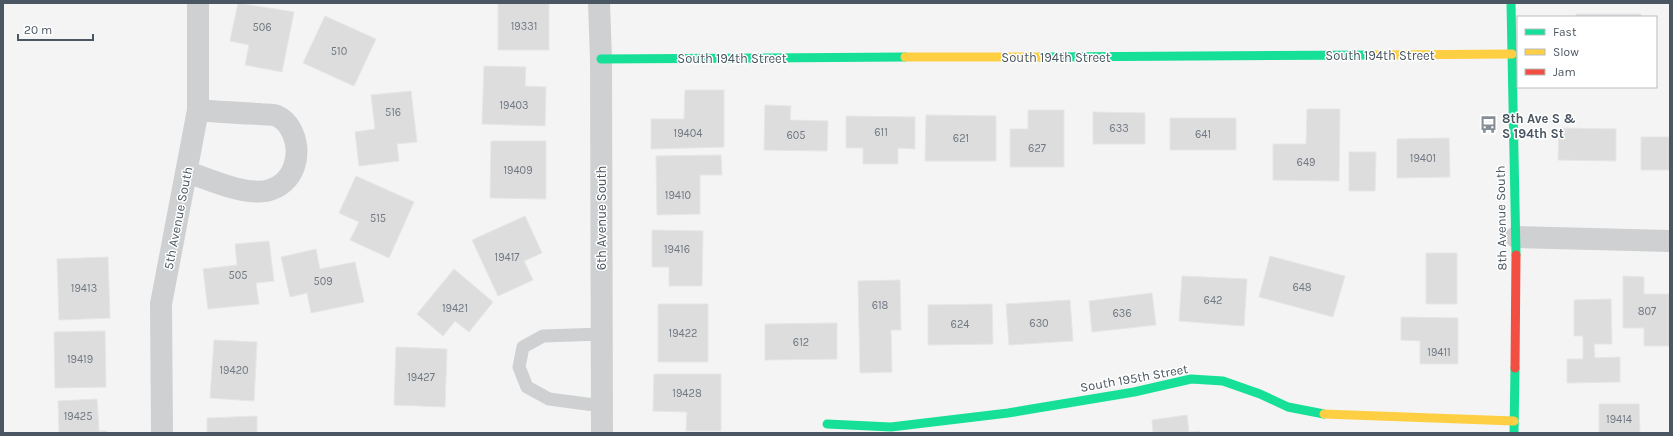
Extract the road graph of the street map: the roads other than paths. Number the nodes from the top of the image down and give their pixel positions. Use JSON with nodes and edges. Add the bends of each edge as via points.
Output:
{"nodes":[{"id":1,"x":198,"y":3,"type":"edge"},
{"id":2,"x":599,"y":3,"type":"edge"},
{"id":3,"x":1511,"y":3,"type":"edge"},
{"id":4,"x":1512,"y":54,"type":"junction"},
{"id":5,"x":601,"y":59,"type":"junction"},
{"id":6,"x":198,"y":110,"type":"junction"},
{"id":7,"x":187,"y":172,"type":"junction"},
{"id":8,"x":1516,"y":237,"type":"junction"},
{"id":9,"x":1670,"y":241,"type":"edge"},
{"id":10,"x":602,"y":334,"type":"junction"},
{"id":11,"x":602,"y":406,"type":"junction"},
{"id":12,"x":1514,"y":421,"type":"junction"},
{"id":13,"x":827,"y":424,"type":"dead end"},
{"id":14,"x":162,"y":433,"type":"edge"},
{"id":15,"x":602,"y":433,"type":"edge"},
{"id":16,"x":1514,"y":433,"type":"edge"}],
"edges":[{"from":1,"to":6,"type":"street","name":"5th Avenue South"},
{"from":2,"to":5,"type":"street","name":"6th Avenue South"},
{"from":3,"to":4,"type":"street","name":"8th Avenue South"},
{"from":4,"to":5,"type":"street","name":"South 194th Street"},
{"from":4,"to":8,"type":"street","name":"8th Avenue South"},
{"from":5,"to":10,"type":"street","name":"6th Avenue South"},
{"from":6,"to":7,"type":"street","name":"5th Avenue South"},
{"from":6,"to":7,"type":"street","via":[[277,116],[288,125],[295,137],[298,151],[295,166],[289,177],[268,191],[242,190]]},
{"from":7,"to":14,"type":"street","name":"5th Avenue South","via":[[161,304]]},
{"from":8,"to":9,"type":"street"},
{"from":8,"to":12,"type":"street","name":"8th Avenue South"},
{"from":10,"to":11,"type":"street","name":"6th Avenue South"},
{"from":10,"to":11,"type":"lane","via":[[543,336],[523,346],[519,366],[527,387],[550,399]]},
{"from":11,"to":15,"type":"street","name":"6th Avenue South"},
{"from":12,"to":13,"type":"street","name":"South 195th Street","via":[[1327,415],[1288,407],[1223,381],[1191,379],[1134,392],[1008,413],[891,427]]},
{"from":12,"to":16,"type":"street","name":"8th Avenue South"}]}
